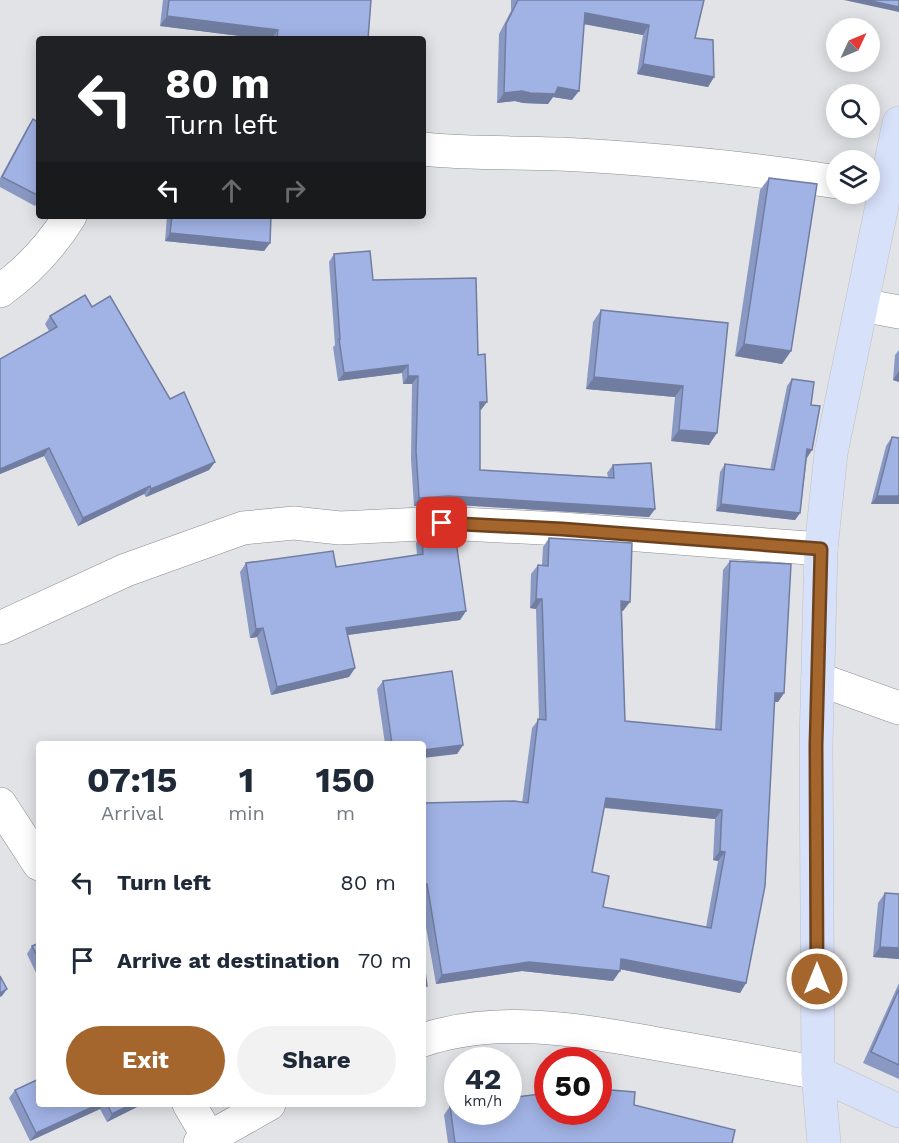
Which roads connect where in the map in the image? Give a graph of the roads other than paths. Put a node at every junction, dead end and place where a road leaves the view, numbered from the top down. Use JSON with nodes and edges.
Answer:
{"nodes":[{"id":1,"x":899,"y":123,"type":"edge"},
{"id":2,"x":426,"y":149,"type":"edge"},
{"id":3,"x":826,"y":180,"type":"edge"},
{"id":4,"x":880,"y":183,"type":"edge"},
{"id":5,"x":876,"y":204,"type":"edge"},
{"id":6,"x":68,"y":219,"type":"edge"},
{"id":7,"x":0,"y":291,"type":"edge"},
{"id":8,"x":862,"y":305,"type":"junction"},
{"id":9,"x":899,"y":312,"type":"edge"},
{"id":10,"x":821,"y":549,"type":"junction"},
{"id":11,"x":0,"y":628,"type":"edge"},
{"id":12,"x":818,"y":679,"type":"junction"},
{"id":13,"x":899,"y":708,"type":"edge"},
{"id":14,"x":0,"y":804,"type":"edge"},
{"id":15,"x":36,"y":859,"type":"edge"},
{"id":16,"x":426,"y":1039,"type":"edge"},
{"id":17,"x":818,"y":1072,"type":"junction"},
{"id":18,"x":190,"y":1107,"type":"edge"},
{"id":19,"x":264,"y":1107,"type":"edge"},
{"id":20,"x":899,"y":1111,"type":"edge"},
{"id":21,"x":204,"y":1141,"type":"edge"},
{"id":22,"x":824,"y":1143,"type":"edge"}],
"edges":[{"from":1,"to":4,"type":"main road"},
{"from":2,"to":3,"type":"street"},
{"from":5,"to":8,"type":"main road"},
{"from":6,"to":7,"type":"street"},
{"from":8,"to":9,"type":"street"},
{"from":8,"to":10,"type":"main road"},
{"from":10,"to":11,"type":"street"},
{"from":10,"to":12,"type":"main road"},
{"from":12,"to":13,"type":"street"},
{"from":12,"to":17,"type":"main road"},
{"from":14,"to":15,"type":"street"},
{"from":16,"to":17,"type":"street"},
{"from":17,"to":20,"type":"main road"},
{"from":17,"to":22,"type":"main road"},
{"from":18,"to":21,"type":"street"},
{"from":19,"to":21,"type":"street"}]}
